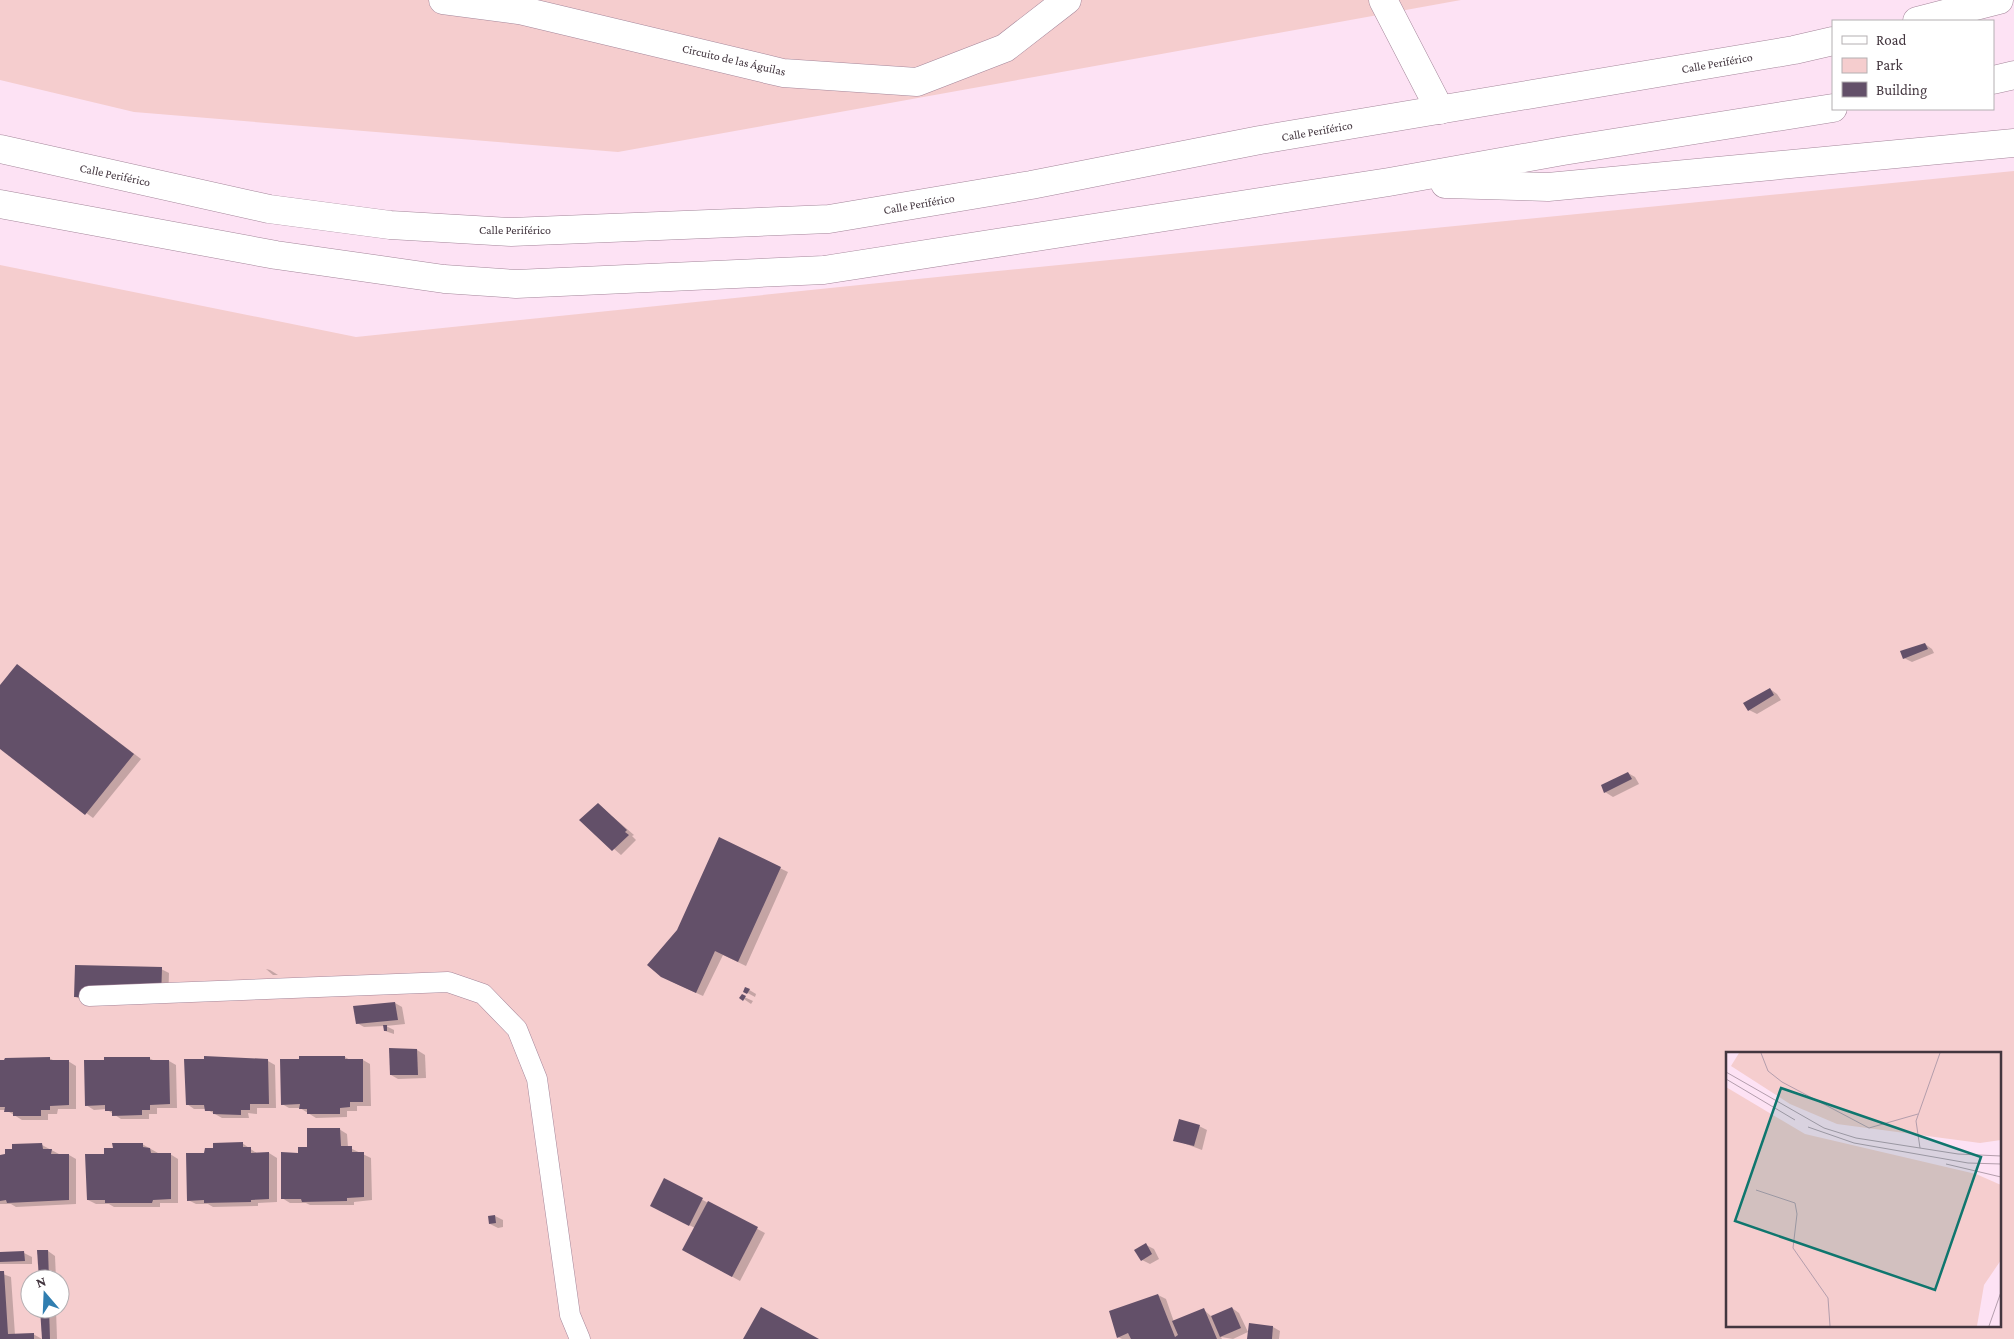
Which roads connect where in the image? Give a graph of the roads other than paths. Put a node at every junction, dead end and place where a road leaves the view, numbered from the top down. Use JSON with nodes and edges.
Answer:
{"nodes":[{"id":1,"x":442,"y":0,"type":"edge"},
{"id":2,"x":1067,"y":0,"type":"edge"},
{"id":3,"x":1383,"y":0,"type":"edge"},
{"id":4,"x":1999,"y":0,"type":"edge"},
{"id":5,"x":1921,"y":20,"type":"edge"},
{"id":6,"x":1832,"y":41,"type":"edge"},
{"id":7,"x":2014,"y":76,"type":"edge"},
{"id":8,"x":1994,"y":80,"type":"edge"},
{"id":9,"x":1832,"y":108,"type":"edge"},
{"id":10,"x":1440,"y":110,"type":"junction"},
{"id":11,"x":2014,"y":143,"type":"edge"},
{"id":12,"x":0,"y":149,"type":"edge"},
{"id":13,"x":1389,"y":182,"type":"junction"},
{"id":14,"x":0,"y":204,"type":"edge"},
{"id":15,"x":89,"y":996,"type":"dead end"},
{"id":16,"x":580,"y":1339,"type":"edge"}],
"edges":[{"from":1,"to":2,"type":"main road","name":"Circuito de las Águilas"},
{"from":3,"to":10,"type":"main road"},
{"from":4,"to":5,"type":"main road"},
{"from":6,"to":10,"type":"main road","name":"Calle Periférico"},
{"from":7,"to":8,"type":"main road"},
{"from":9,"to":13,"type":"main road"},
{"from":10,"to":12,"type":"main road","name":"Calle Periférico"},
{"from":11,"to":13,"type":"main road"},
{"from":13,"to":14,"type":"main road"},
{"from":15,"to":16,"type":"lane"}]}
